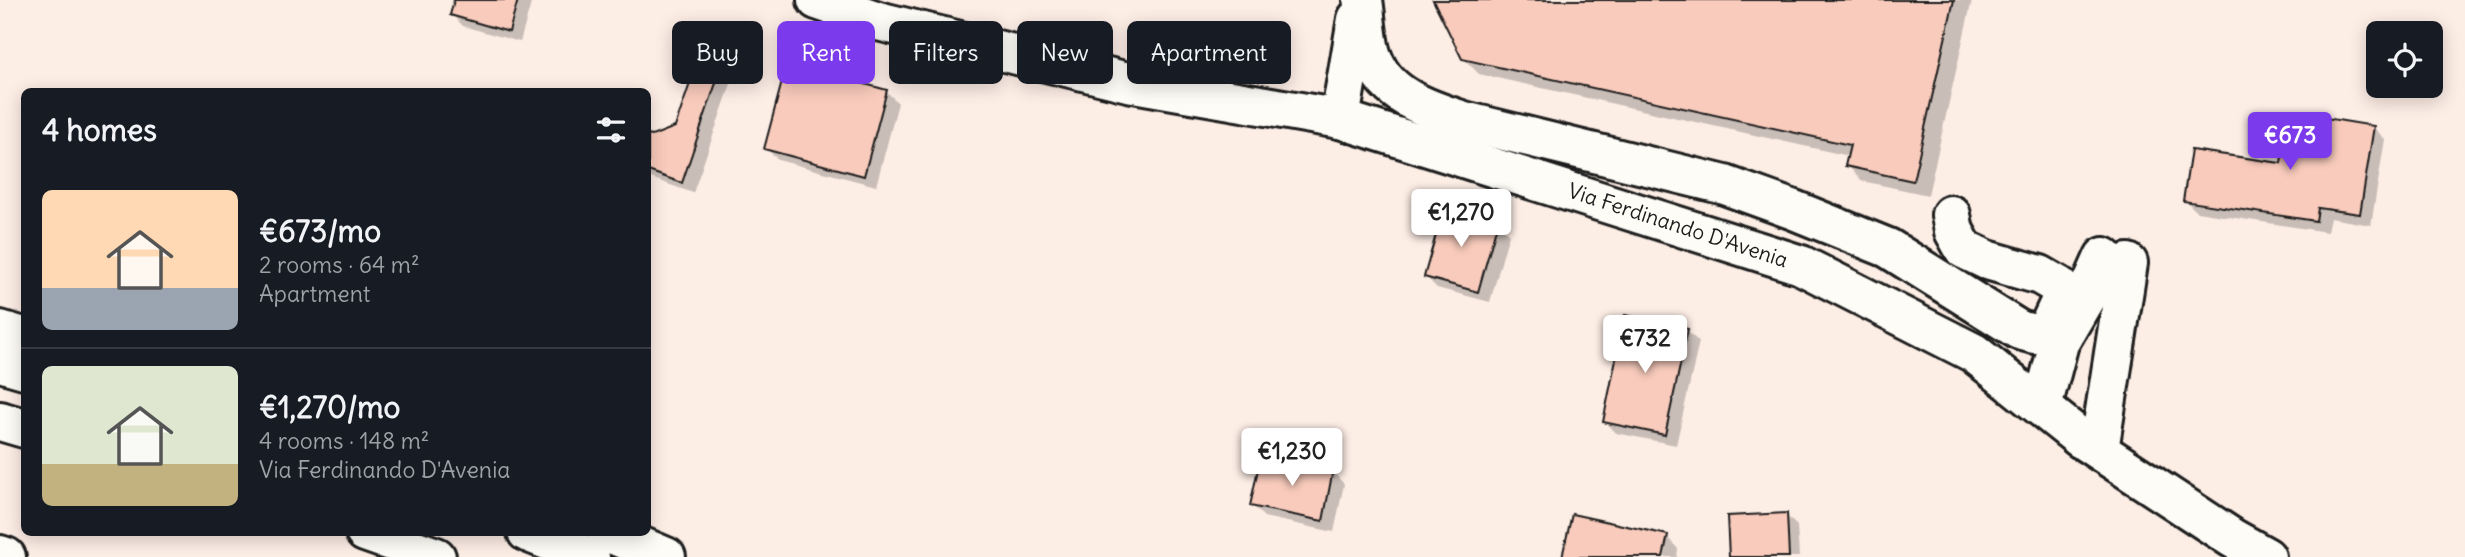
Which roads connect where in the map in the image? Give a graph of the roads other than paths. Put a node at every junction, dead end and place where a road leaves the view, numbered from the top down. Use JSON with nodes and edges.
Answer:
{"nodes":[{"id":1,"x":817,"y":0,"type":"edge"},
{"id":2,"x":1362,"y":0,"type":"edge"},
{"id":3,"x":1340,"y":119,"type":"junction"},
{"id":4,"x":1951,"y":215,"type":"dead end"},
{"id":5,"x":2063,"y":323,"type":"junction"},
{"id":6,"x":0,"y":330,"type":"edge"},
{"id":7,"x":21,"y":336,"type":"edge"},
{"id":8,"x":2116,"y":343,"type":"junction"},
{"id":9,"x":0,"y":362,"type":"edge"},
{"id":10,"x":21,"y":368,"type":"edge"},
{"id":11,"x":2008,"y":380,"type":"junction"},
{"id":12,"x":2050,"y":414,"type":"junction"},
{"id":13,"x":0,"y":421,"type":"edge"},
{"id":14,"x":21,"y":427,"type":"edge"},
{"id":15,"x":2099,"y":450,"type":"junction"},
{"id":16,"x":376,"y":536,"type":"edge"},
{"id":17,"x":537,"y":536,"type":"edge"},
{"id":18,"x":616,"y":536,"type":"edge"},
{"id":19,"x":0,"y":555,"type":"edge"},
{"id":20,"x":6,"y":557,"type":"edge"},
{"id":21,"x":436,"y":557,"type":"edge"},
{"id":22,"x":590,"y":557,"type":"edge"},
{"id":23,"x":666,"y":557,"type":"edge"},
{"id":24,"x":2266,"y":557,"type":"edge"}],
"edges":[{"from":1,"to":3,"type":"main road","name":"Via Ferdinando D'Avenia"},
{"from":2,"to":3,"type":"main road"},
{"from":2,"to":5,"type":"main road"},
{"from":3,"to":11,"type":"main road","name":"Via Ferdinando D'Avenia"},
{"from":4,"to":5,"type":"main road"},
{"from":5,"to":8,"type":"main road"},
{"from":5,"to":11,"type":"main road"},
{"from":5,"to":12,"type":"main road"},
{"from":6,"to":7,"type":"main road"},
{"from":8,"to":12,"type":"main road"},
{"from":8,"to":15,"type":"main road"},
{"from":9,"to":10,"type":"main road"},
{"from":11,"to":12,"type":"main road","name":"Via Ferdinando D'Avenia"},
{"from":12,"to":15,"type":"main road","name":"Via Ferdinando D'Avenia"},
{"from":13,"to":14,"type":"main road"},
{"from":15,"to":24,"type":"main road","name":"Via Ferdinando D'Avenia"},
{"from":16,"to":21,"type":"main road"},
{"from":17,"to":22,"type":"main road"},
{"from":18,"to":23,"type":"main road"},
{"from":19,"to":20,"type":"main road"}]}
